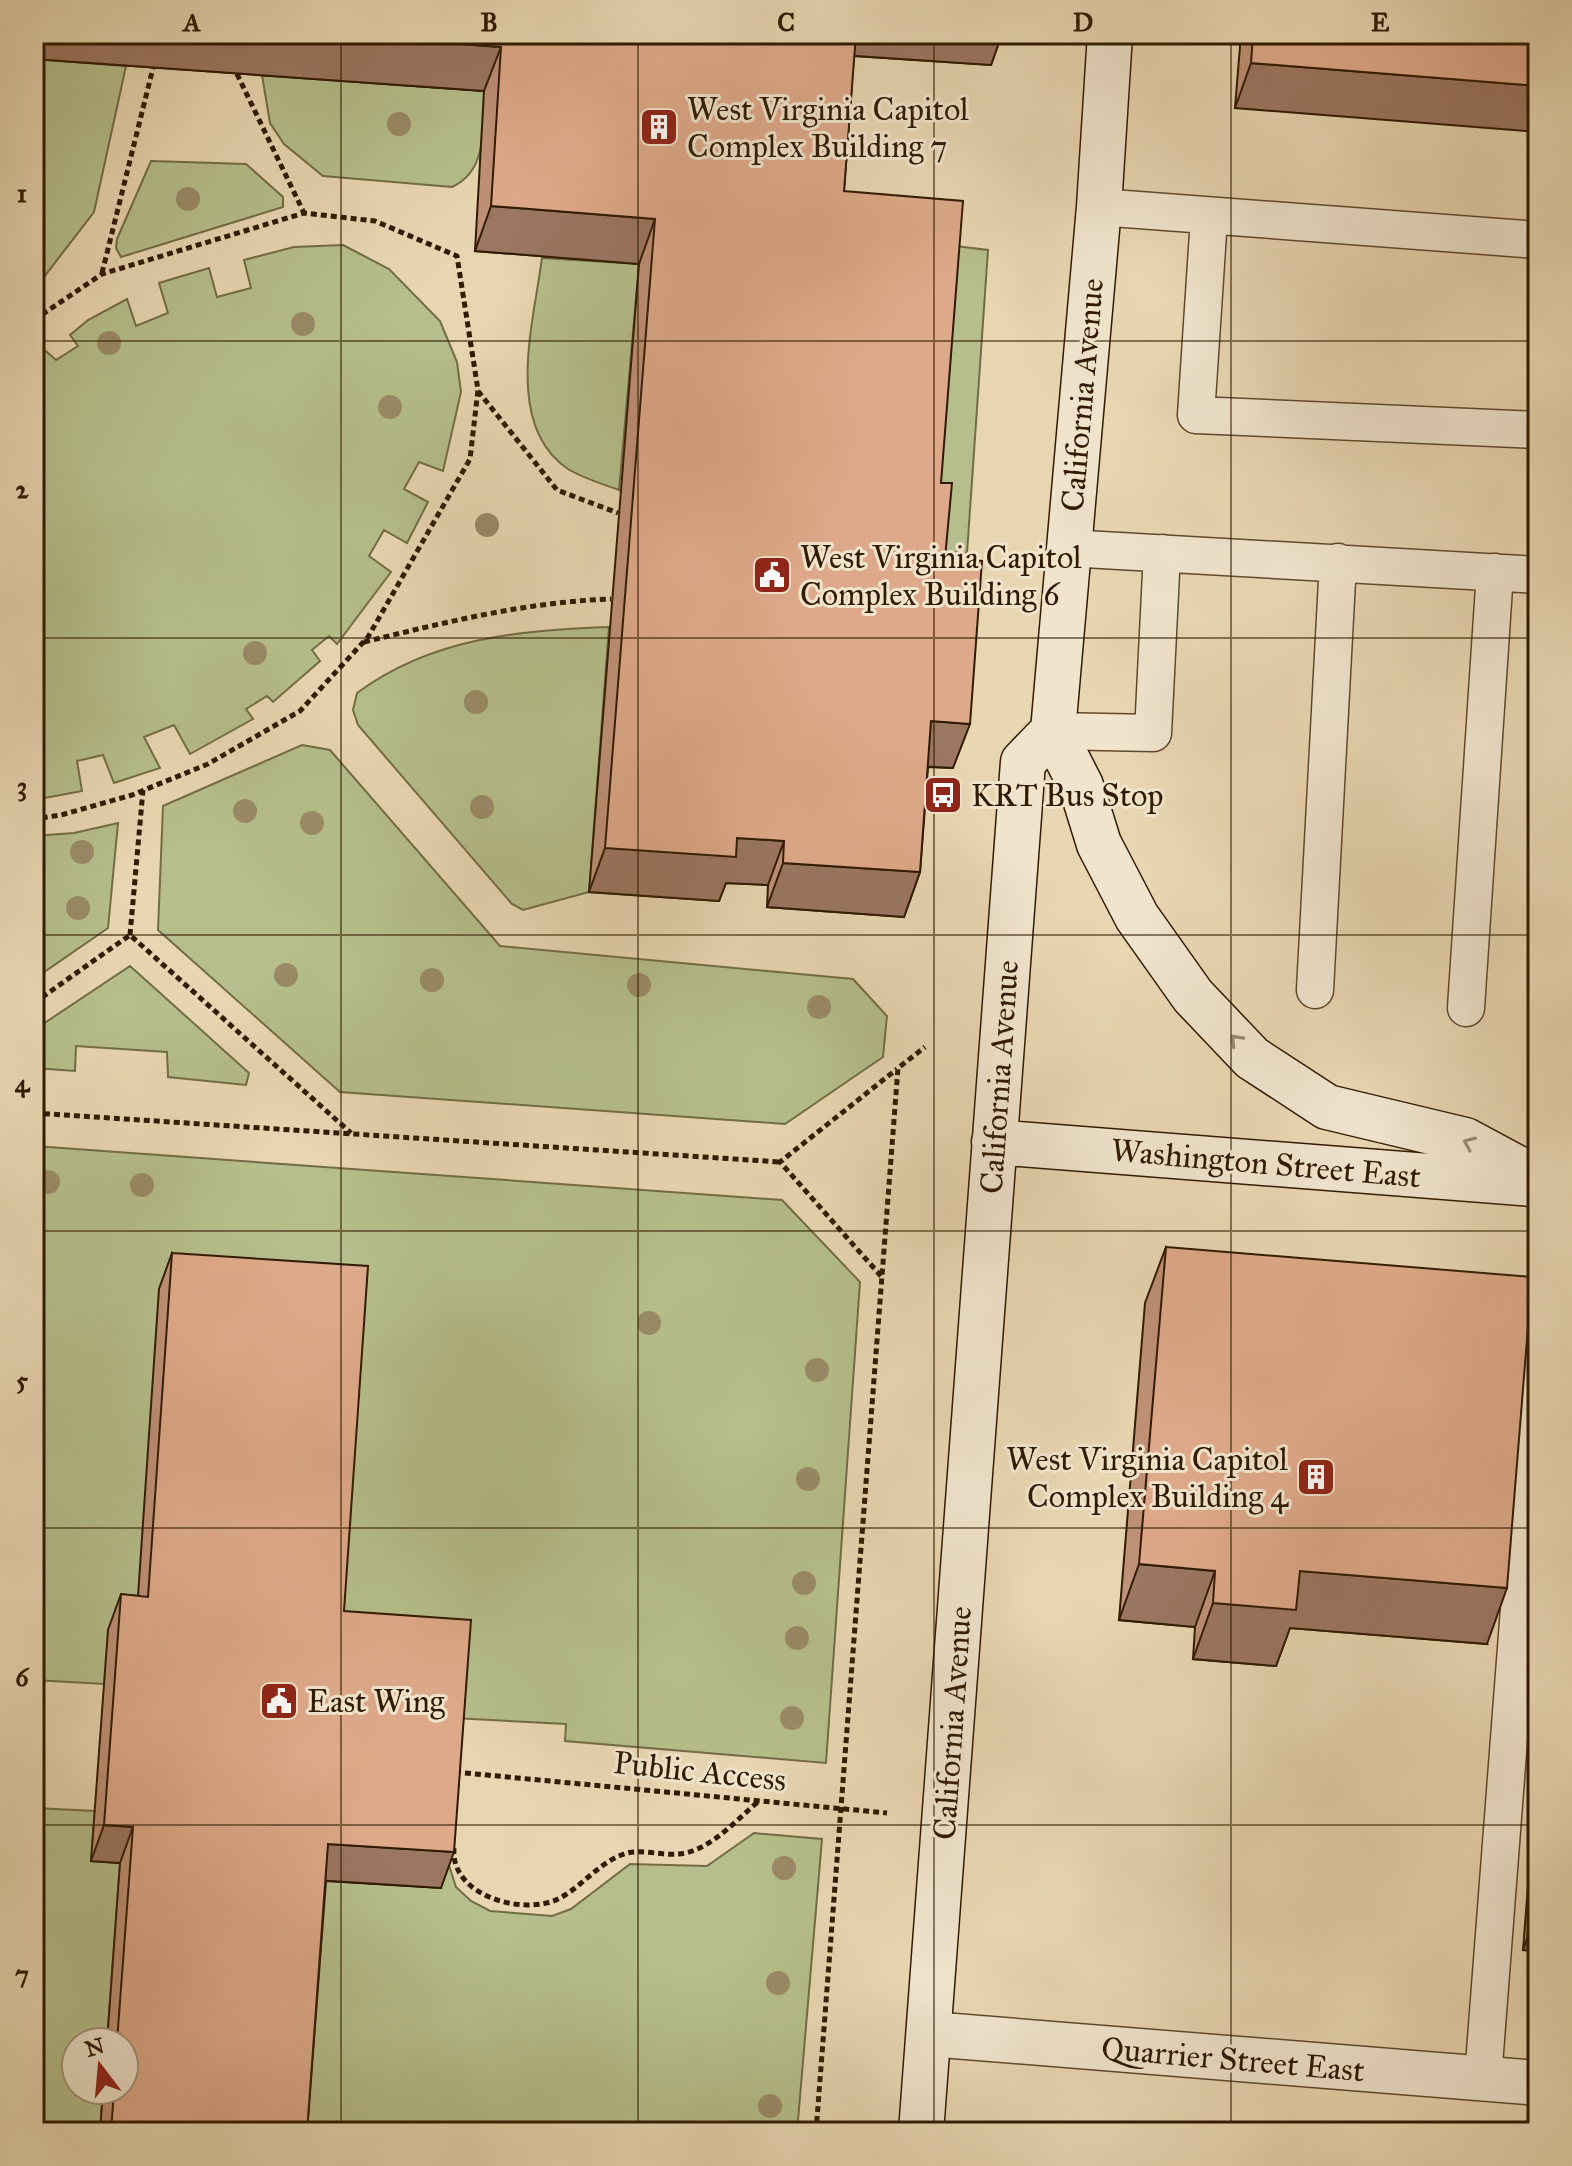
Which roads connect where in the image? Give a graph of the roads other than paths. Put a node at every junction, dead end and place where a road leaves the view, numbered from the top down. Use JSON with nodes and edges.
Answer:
{"nodes":[{"id":1,"x":1110,"y":34,"type":"edge"},
{"id":2,"x":1099,"y":207,"type":"junction"},
{"id":3,"x":1209,"y":218,"type":"junction"},
{"id":4,"x":1538,"y":240,"type":"edge"},
{"id":5,"x":1538,"y":430,"type":"edge"},
{"id":6,"x":1067,"y":548,"type":"junction"},
{"id":7,"x":1162,"y":553,"type":"junction"},
{"id":8,"x":1338,"y":562,"type":"junction"},
{"id":9,"x":1495,"y":572,"type":"junction"},
{"id":10,"x":1538,"y":575,"type":"edge"},
{"id":11,"x":1053,"y":731,"type":"junction"},
{"id":12,"x":1315,"y":990,"type":"dead end"},
{"id":13,"x":1466,"y":1008,"type":"dead end"},
{"id":14,"x":994,"y":1142,"type":"junction"},
{"id":15,"x":1538,"y":1182,"type":"edge"},
{"id":16,"x":1538,"y":1361,"type":"edge"},
{"id":17,"x":929,"y":2034,"type":"junction"},
{"id":18,"x":1483,"y":2078,"type":"junction"},
{"id":19,"x":1538,"y":2083,"type":"edge"},
{"id":20,"x":921,"y":2132,"type":"edge"}],
"edges":[{"from":1,"to":2,"type":"street","name":"California Avenue"},
{"from":2,"to":3,"type":"lane"},
{"from":2,"to":6,"type":"street","name":"California Avenue"},
{"from":3,"to":4,"type":"lane"},
{"from":3,"to":5,"type":"lane"},
{"from":6,"to":7,"type":"lane"},
{"from":6,"to":11,"type":"street","name":"California Avenue"},
{"from":7,"to":8,"type":"lane"},
{"from":7,"to":11,"type":"lane"},
{"from":8,"to":9,"type":"lane"},
{"from":8,"to":12,"type":"lane"},
{"from":9,"to":10,"type":"lane"},
{"from":9,"to":13,"type":"lane"},
{"from":11,"to":14,"type":"street","name":"California Avenue"},
{"from":15,"to":11,"type":"street","one_way":true},
{"from":14,"to":15,"type":"street","name":"Washington Street East"},
{"from":14,"to":17,"type":"street","name":"California Avenue"},
{"from":16,"to":18,"type":"lane"},
{"from":17,"to":18,"type":"street","name":"Quarrier Street East"},
{"from":17,"to":20,"type":"street","name":"California Avenue"},
{"from":18,"to":19,"type":"street","name":"Quarrier Street East"}]}
